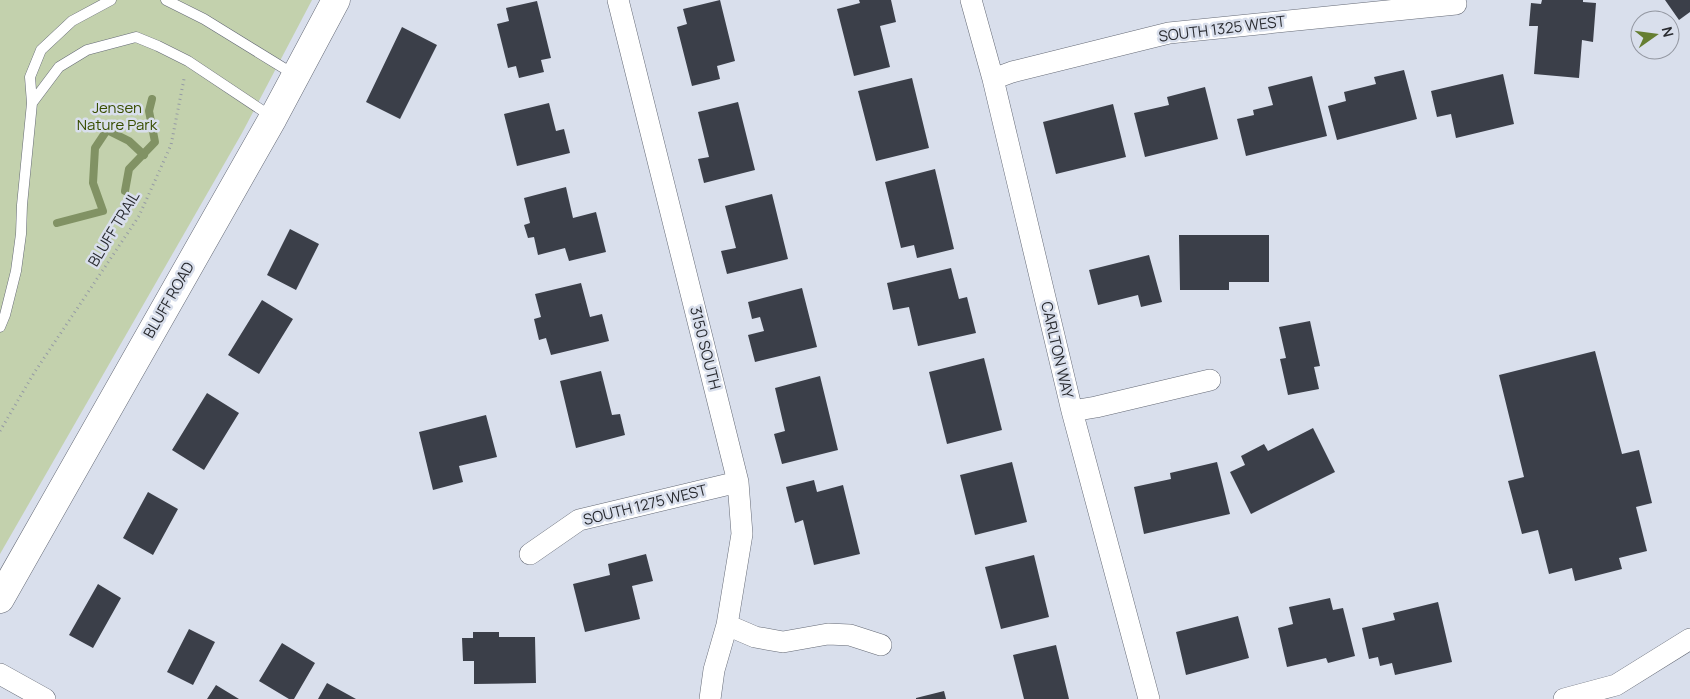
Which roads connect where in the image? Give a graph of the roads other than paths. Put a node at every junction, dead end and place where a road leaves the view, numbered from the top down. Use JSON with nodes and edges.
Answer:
{"nodes":[{"id":1,"x":111,"y":0,"type":"edge"},
{"id":2,"x":166,"y":0,"type":"edge"},
{"id":3,"x":336,"y":0,"type":"edge"},
{"id":4,"x":618,"y":0,"type":"edge"},
{"id":5,"x":971,"y":0,"type":"edge"},
{"id":6,"x":1456,"y":4,"type":"dead end"},
{"id":7,"x":296,"y":75,"type":"junction"},
{"id":8,"x":993,"y":79,"type":"junction"},
{"id":9,"x":32,"y":102,"type":"junction"},
{"id":10,"x":273,"y":118,"type":"junction"},
{"id":11,"x":0,"y":327,"type":"edge"},
{"id":12,"x":1210,"y":380,"type":"dead end"},
{"id":13,"x":1072,"y":411,"type":"junction"},
{"id":14,"x":738,"y":482,"type":"junction"},
{"id":15,"x":530,"y":554,"type":"dead end"},
{"id":16,"x":0,"y":599,"type":"edge"},
{"id":17,"x":727,"y":625,"type":"junction"},
{"id":18,"x":1690,"y":639,"type":"edge"},
{"id":19,"x":881,"y":645,"type":"dead end"},
{"id":20,"x":0,"y":674,"type":"edge"},
{"id":21,"x":45,"y":699,"type":"edge"},
{"id":22,"x":710,"y":699,"type":"edge"},
{"id":23,"x":1149,"y":699,"type":"edge"},
{"id":24,"x":1564,"y":699,"type":"edge"}],
"edges":[{"from":1,"to":9,"type":"lane"},
{"from":2,"to":7,"type":"lane"},
{"from":3,"to":7,"type":"main road","name":"BLUFF ROAD"},
{"from":4,"to":14,"type":"street","name":"3150 SOUTH"},
{"from":5,"to":8,"type":"street","name":"CARLTON WAY"},
{"from":6,"to":8,"type":"street","name":"SOUTH 1325 WEST"},
{"from":7,"to":10,"type":"main road","name":"BLUFF ROAD"},
{"from":8,"to":13,"type":"street","name":"CARLTON WAY"},
{"from":9,"to":10,"type":"lane"},
{"from":9,"to":11,"type":"lane"},
{"from":10,"to":16,"type":"main road","name":"BLUFF ROAD"},
{"from":12,"to":13,"type":"street"},
{"from":13,"to":23,"type":"street","name":"CARLTON WAY"},
{"from":14,"to":15,"type":"street","name":"SOUTH 1275 WEST"},
{"from":14,"to":17,"type":"street","name":"3150 SOUTH"},
{"from":17,"to":19,"type":"street"},
{"from":17,"to":22,"type":"street","name":"3150 SOUTH"},
{"from":18,"to":24,"type":"street"},
{"from":20,"to":21,"type":"street"}]}
